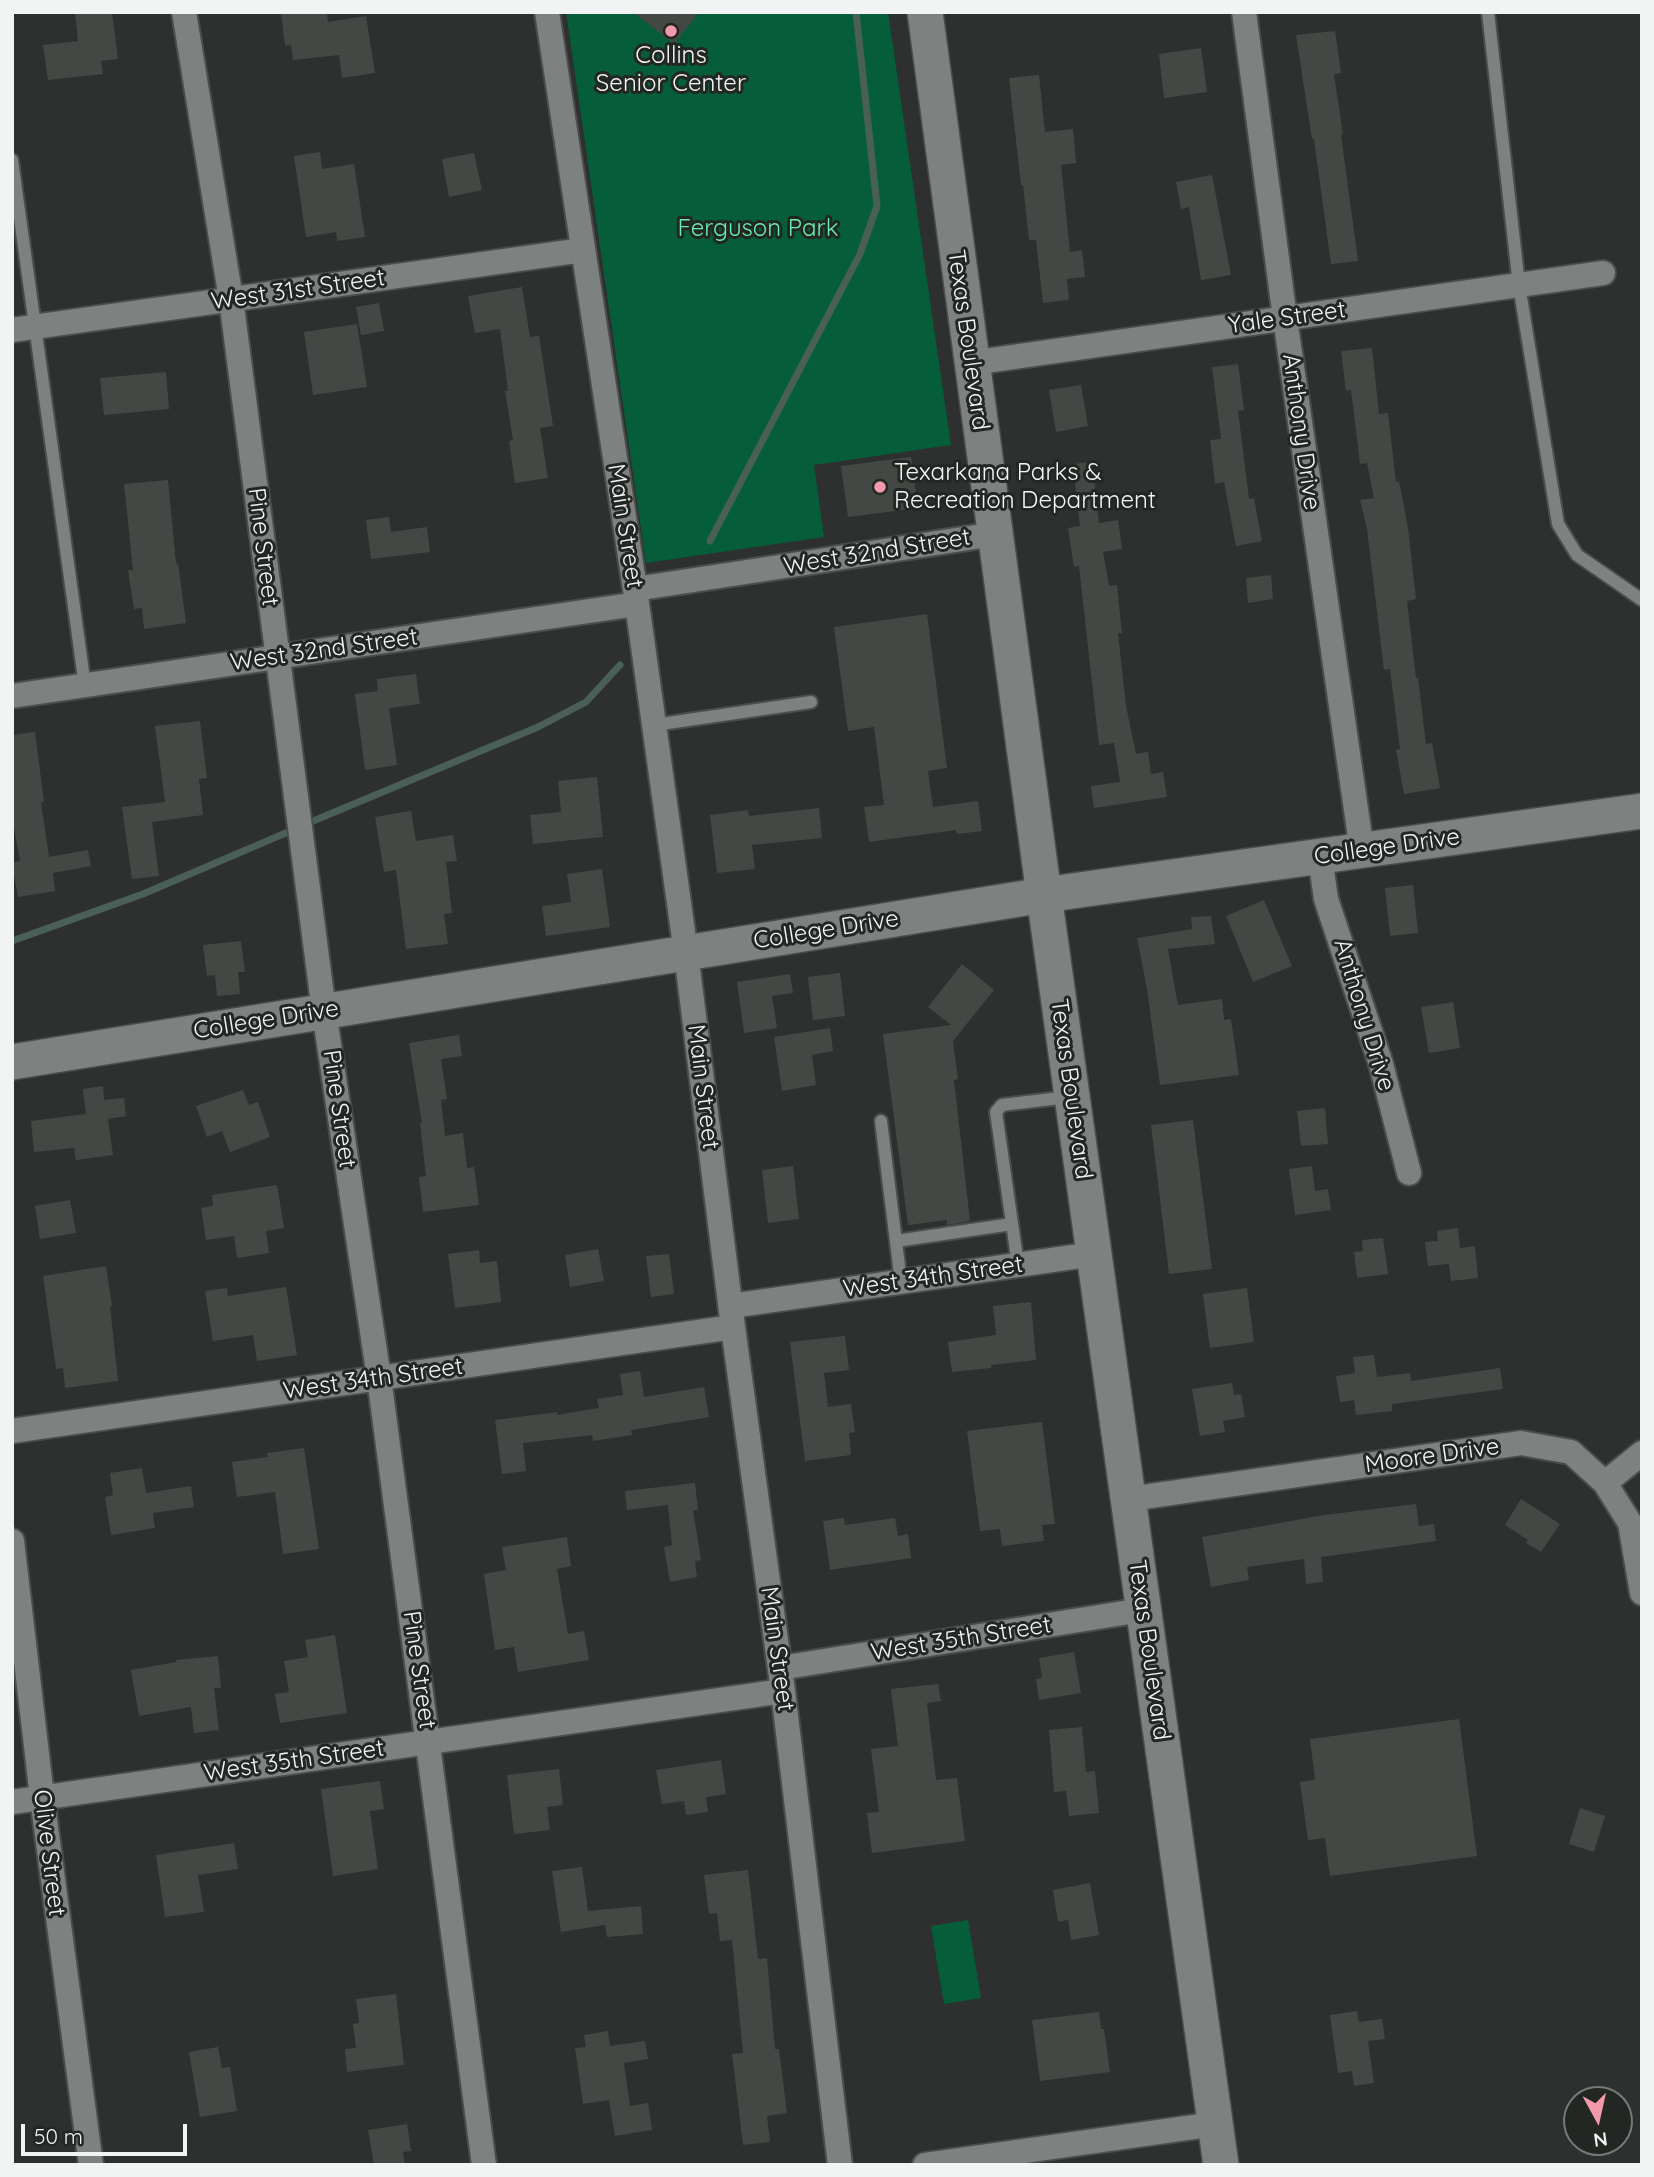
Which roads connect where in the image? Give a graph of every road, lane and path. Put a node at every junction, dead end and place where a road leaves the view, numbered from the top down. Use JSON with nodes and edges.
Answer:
{"nodes":[{"id":1,"x":184,"y":12,"type":"edge"},
{"id":2,"x":547,"y":12,"type":"edge"},
{"id":3,"x":925,"y":12,"type":"edge"},
{"id":4,"x":1244,"y":12,"type":"edge"},
{"id":5,"x":1488,"y":12,"type":"edge"},
{"id":6,"x":12,"y":160,"type":"edge"},
{"id":7,"x":583,"y":250,"type":"junction"},
{"id":8,"x":1603,"y":273,"type":"dead end"},
{"id":9,"x":1519,"y":285,"type":"junction"},
{"id":10,"x":231,"y":299,"type":"junction"},
{"id":11,"x":1285,"y":318,"type":"junction"},
{"id":12,"x":24,"y":329,"type":"edge"},
{"id":13,"x":971,"y":363,"type":"junction"},
{"id":14,"x":995,"y":534,"type":"junction"},
{"id":15,"x":1642,"y":584,"type":"edge"},
{"id":16,"x":636,"y":596,"type":"junction"},
{"id":17,"x":1637,"y":597,"type":"edge"},
{"id":18,"x":277,"y":657,"type":"junction"},
{"id":19,"x":85,"y":685,"type":"junction"},
{"id":20,"x":12,"y":696,"type":"edge"},
{"id":21,"x":811,"y":702,"type":"dead end"},
{"id":22,"x":654,"y":725,"type":"junction"},
{"id":23,"x":1642,"y":811,"type":"edge"},
{"id":24,"x":1362,"y":851,"type":"junction"},
{"id":25,"x":1320,"y":856,"type":"junction"},
{"id":26,"x":1044,"y":895,"type":"junction"},
{"id":27,"x":686,"y":953,"type":"junction"},
{"id":28,"x":324,"y":1011,"type":"junction"},
{"id":29,"x":12,"y":1062,"type":"edge"},
{"id":30,"x":1072,"y":1097,"type":"junction"},
{"id":31,"x":881,"y":1121,"type":"dead end"},
{"id":32,"x":1409,"y":1173,"type":"dead end"},
{"id":33,"x":1012,"y":1224,"type":"junction"},
{"id":34,"x":896,"y":1241,"type":"junction"},
{"id":35,"x":1094,"y":1254,"type":"junction"},
{"id":36,"x":1018,"y":1265,"type":"junction"},
{"id":37,"x":901,"y":1282,"type":"junction"},
{"id":38,"x":732,"y":1317,"type":"junction"},
{"id":39,"x":379,"y":1378,"type":"junction"},
{"id":40,"x":12,"y":1430,"type":"edge"},
{"id":41,"x":1642,"y":1453,"type":"edge"},
{"id":42,"x":1605,"y":1483,"type":"junction"},
{"id":43,"x":1129,"y":1499,"type":"junction"},
{"id":44,"x":12,"y":1541,"type":"edge"},
{"id":45,"x":1642,"y":1593,"type":"edge"},
{"id":46,"x":1142,"y":1610,"type":"junction"},
{"id":47,"x":781,"y":1679,"type":"junction"},
{"id":48,"x":428,"y":1742,"type":"junction"},
{"id":49,"x":42,"y":1797,"type":"junction"},
{"id":50,"x":12,"y":1801,"type":"edge"},
{"id":51,"x":1215,"y":2124,"type":"junction"},
{"id":52,"x":91,"y":2165,"type":"edge"},
{"id":53,"x":484,"y":2165,"type":"edge"},
{"id":54,"x":840,"y":2165,"type":"edge"},
{"id":55,"x":925,"y":2165,"type":"edge"},
{"id":56,"x":1221,"y":2165,"type":"edge"}],
"edges":[{"from":1,"to":10,"type":"street","name":"Pine Street"},
{"from":2,"to":7,"type":"street","name":"Main Street"},
{"from":3,"to":13,"type":"main road","name":"Texas Boulevard"},
{"from":4,"to":11,"type":"street","name":"Anthony Drive"},
{"from":5,"to":9,"type":"lane"},
{"from":6,"to":12,"type":"lane"},
{"from":7,"to":10,"type":"street","name":"West 31st Street"},
{"from":7,"to":16,"type":"street","name":"Main Street"},
{"from":8,"to":9,"type":"street","name":"Yale Street"},
{"from":9,"to":11,"type":"street","name":"Yale Street"},
{"from":9,"to":17,"type":"lane"},
{"from":10,"to":12,"type":"street","name":"West 31st Street"},
{"from":10,"to":18,"type":"street","name":"Pine Street"},
{"from":11,"to":13,"type":"street","name":"Yale Street"},
{"from":11,"to":24,"type":"street","name":"Anthony Drive"},
{"from":12,"to":19,"type":"lane"},
{"from":13,"to":14,"type":"main road","name":"Texas Boulevard"},
{"from":14,"to":16,"type":"street","name":"West 32nd Street"},
{"from":14,"to":26,"type":"main road","name":"Texas Boulevard"},
{"from":15,"to":17,"type":"lane"},
{"from":16,"to":18,"type":"street","name":"West 32nd Street"},
{"from":16,"to":22,"type":"street","name":"Main Street"},
{"from":18,"to":19,"type":"street","name":"West 32nd Street"},
{"from":18,"to":28,"type":"street","name":"Pine Street"},
{"from":19,"to":20,"type":"street","name":"West 32nd Street"},
{"from":21,"to":22,"type":"lane"},
{"from":22,"to":27,"type":"street","name":"Main Street"},
{"from":23,"to":24,"type":"main road","name":"College Drive"},
{"from":24,"to":25,"type":"main road","name":"College Drive"},
{"from":25,"to":26,"type":"main road","name":"College Drive"},
{"from":25,"to":32,"type":"street","name":"Anthony Drive"},
{"from":26,"to":27,"type":"main road","name":"College Drive"},
{"from":26,"to":30,"type":"main road","name":"Texas Boulevard"},
{"from":27,"to":28,"type":"main road","name":"College Drive"},
{"from":27,"to":38,"type":"street","name":"Main Street"},
{"from":28,"to":29,"type":"main road","name":"College Drive"},
{"from":28,"to":39,"type":"street","name":"Pine Street"},
{"from":30,"to":33,"type":"lane"},
{"from":30,"to":35,"type":"main road","name":"Texas Boulevard"},
{"from":31,"to":34,"type":"lane"},
{"from":33,"to":34,"type":"lane"},
{"from":33,"to":36,"type":"lane"},
{"from":34,"to":37,"type":"lane"},
{"from":35,"to":36,"type":"street","name":"West 34th Street"},
{"from":35,"to":43,"type":"main road","name":"Texas Boulevard"},
{"from":36,"to":37,"type":"street","name":"West 34th Street"},
{"from":37,"to":38,"type":"street","name":"West 34th Street"},
{"from":38,"to":39,"type":"street","name":"West 34th Street"},
{"from":38,"to":47,"type":"street","name":"Main Street"},
{"from":39,"to":40,"type":"street","name":"West 34th Street"},
{"from":39,"to":48,"type":"street","name":"Pine Street"},
{"from":41,"to":42,"type":"street"},
{"from":42,"to":43,"type":"street","name":"Moore Drive"},
{"from":42,"to":45,"type":"street","name":"Moore Drive"},
{"from":43,"to":46,"type":"main road","name":"Texas Boulevard"},
{"from":44,"to":49,"type":"street","name":"Olive Street"},
{"from":46,"to":47,"type":"street","name":"West 35th Street"},
{"from":46,"to":51,"type":"main road","name":"Texas Boulevard"},
{"from":47,"to":48,"type":"street","name":"West 35th Street"},
{"from":47,"to":54,"type":"street","name":"Main Street"},
{"from":48,"to":49,"type":"street","name":"West 35th Street"},
{"from":48,"to":53,"type":"street","name":"Pine Street"},
{"from":49,"to":50,"type":"street","name":"West 35th Street"},
{"from":49,"to":52,"type":"street","name":"Olive Street"},
{"from":51,"to":55,"type":"street"},
{"from":51,"to":56,"type":"main road","name":"Texas Boulevard"}]}
